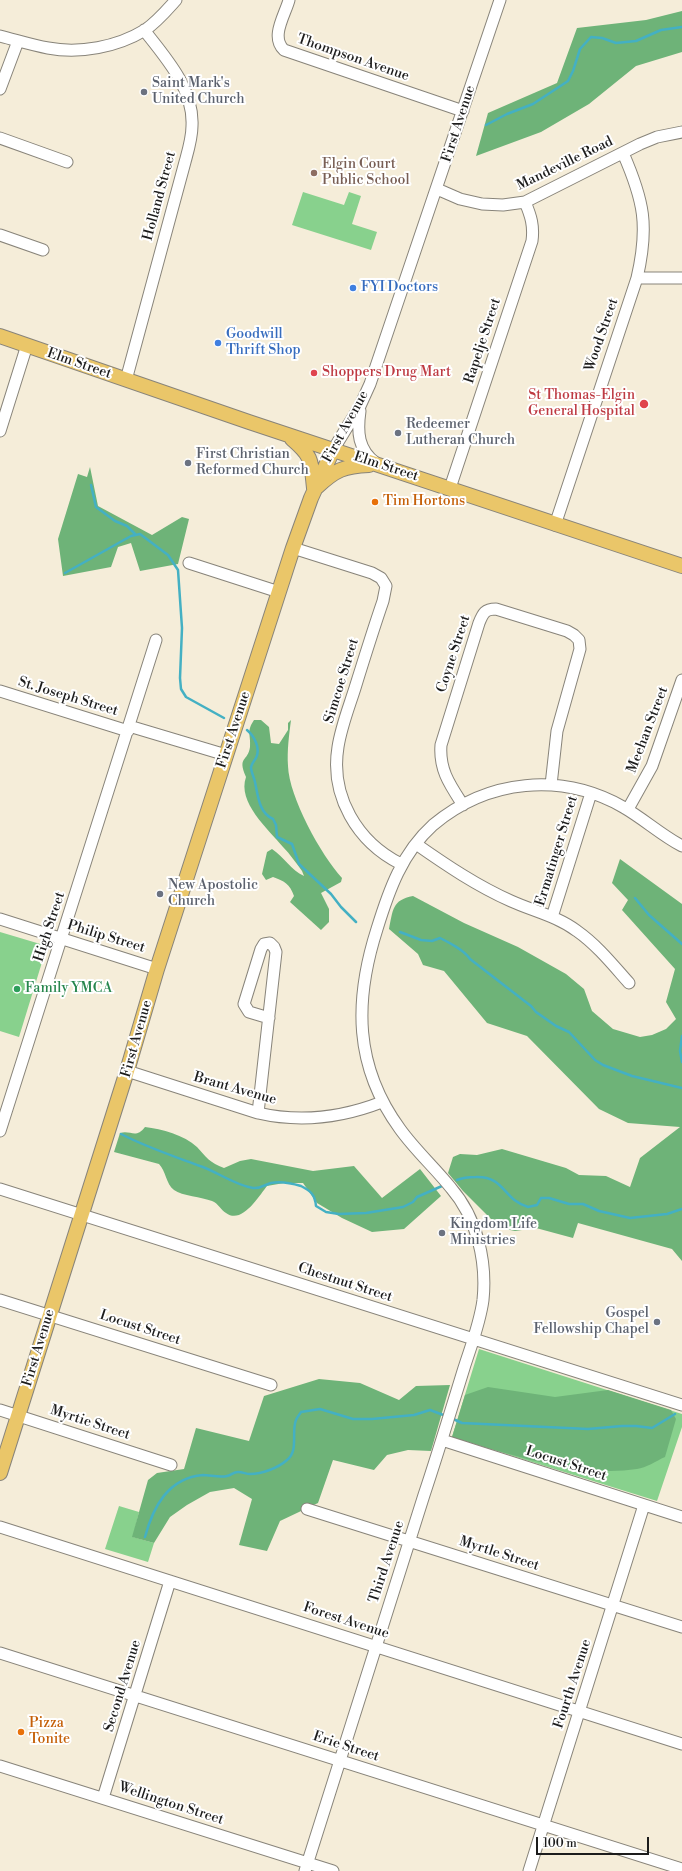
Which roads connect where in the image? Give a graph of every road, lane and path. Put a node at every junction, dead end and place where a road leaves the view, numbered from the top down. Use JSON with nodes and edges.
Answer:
{"nodes":[{"id":1,"x":176,"y":0,"type":"edge"},
{"id":2,"x":289,"y":0,"type":"edge"},
{"id":3,"x":500,"y":0,"type":"edge"},
{"id":4,"x":144,"y":30,"type":"junction"},
{"id":5,"x":0,"y":36,"type":"edge"},
{"id":6,"x":18,"y":41,"type":"junction"},
{"id":7,"x":0,"y":89,"type":"edge"},
{"id":8,"x":463,"y":111,"type":"junction"},
{"id":9,"x":682,"y":132,"type":"edge"},
{"id":10,"x":0,"y":138,"type":"edge"},
{"id":11,"x":623,"y":153,"type":"junction"},
{"id":12,"x":68,"y":162,"type":"dead end"},
{"id":13,"x":437,"y":189,"type":"junction"},
{"id":14,"x":525,"y":202,"type":"junction"},
{"id":15,"x":0,"y":235,"type":"edge"},
{"id":16,"x":43,"y":250,"type":"dead end"},
{"id":17,"x":637,"y":278,"type":"junction"},
{"id":18,"x":682,"y":278,"type":"edge"},
{"id":19,"x":0,"y":336,"type":"edge"},
{"id":20,"x":27,"y":346,"type":"junction"},
{"id":21,"x":126,"y":380,"type":"junction"},
{"id":22,"x":360,"y":406,"type":"junction"},
{"id":23,"x":0,"y":431,"type":"edge"},
{"id":24,"x":287,"y":434,"type":"junction"},
{"id":25,"x":332,"y":450,"type":"junction"},
{"id":26,"x":379,"y":465,"type":"junction"},
{"id":27,"x":450,"y":488,"type":"junction"},
{"id":28,"x":314,"y":490,"type":"junction"},
{"id":29,"x":555,"y":525,"type":"junction"},
{"id":30,"x":293,"y":548,"type":"junction"},
{"id":31,"x":189,"y":563,"type":"dead end"},
{"id":32,"x":682,"y":566,"type":"edge"},
{"id":33,"x":279,"y":592,"type":"junction"},
{"id":34,"x":156,"y":640,"type":"dead end"},
{"id":35,"x":682,"y":680,"type":"edge"},
{"id":36,"x":0,"y":691,"type":"edge"},
{"id":37,"x":128,"y":728,"type":"junction"},
{"id":38,"x":226,"y":755,"type":"junction"},
{"id":39,"x":551,"y":785,"type":"junction"},
{"id":40,"x":591,"y":793,"type":"junction"},
{"id":41,"x":463,"y":805,"type":"junction"},
{"id":42,"x":628,"y":809,"type":"junction"},
{"id":43,"x":416,"y":844,"type":"junction"},
{"id":44,"x":682,"y":846,"type":"edge"},
{"id":45,"x":401,"y":864,"type":"junction"},
{"id":46,"x":552,"y":917,"type":"junction"},
{"id":47,"x":0,"y":919,"type":"edge"},
{"id":48,"x":62,"y":939,"type":"junction"},
{"id":49,"x":157,"y":969,"type":"junction"},
{"id":50,"x":629,"y":983,"type":"dead end"},
{"id":51,"x":269,"y":1018,"type":"junction"},
{"id":52,"x":127,"y":1072,"type":"junction"},
{"id":53,"x":382,"y":1102,"type":"junction"},
{"id":54,"x":258,"y":1113,"type":"junction"},
{"id":55,"x":0,"y":1131,"type":"edge"},
{"id":56,"x":0,"y":1189,"type":"edge"},
{"id":57,"x":82,"y":1216,"type":"junction"},
{"id":58,"x":0,"y":1300,"type":"edge"},
{"id":59,"x":49,"y":1315,"type":"junction"},
{"id":60,"x":473,"y":1339,"type":"junction"},
{"id":61,"x":271,"y":1386,"type":"dead end"},
{"id":62,"x":682,"y":1405,"type":"edge"},
{"id":63,"x":0,"y":1410,"type":"edge"},
{"id":64,"x":18,"y":1416,"type":"junction"},
{"id":65,"x":442,"y":1440,"type":"junction"},
{"id":66,"x":171,"y":1465,"type":"dead end"},
{"id":67,"x":0,"y":1473,"type":"edge"},
{"id":68,"x":644,"y":1505,"type":"junction"},
{"id":69,"x":307,"y":1509,"type":"dead end"},
{"id":70,"x":682,"y":1517,"type":"edge"},
{"id":71,"x":0,"y":1527,"type":"edge"},
{"id":72,"x":409,"y":1541,"type":"junction"},
{"id":73,"x":170,"y":1581,"type":"junction"},
{"id":74,"x":614,"y":1606,"type":"junction"},
{"id":75,"x":682,"y":1627,"type":"edge"},
{"id":76,"x":376,"y":1646,"type":"junction"},
{"id":77,"x":0,"y":1653,"type":"edge"},
{"id":78,"x":136,"y":1696,"type":"junction"},
{"id":79,"x":580,"y":1711,"type":"junction"},
{"id":80,"x":682,"y":1744,"type":"edge"},
{"id":81,"x":340,"y":1761,"type":"junction"},
{"id":82,"x":0,"y":1766,"type":"edge"},
{"id":83,"x":104,"y":1798,"type":"junction"},
{"id":84,"x":544,"y":1825,"type":"junction"},
{"id":85,"x":306,"y":1867,"type":"edge"},
{"id":86,"x":682,"y":1869,"type":"edge"},
{"id":87,"x":333,"y":1871,"type":"edge"},
{"id":88,"x":529,"y":1871,"type":"edge"}],
"edges":[{"from":1,"to":4,"type":"street"},
{"from":2,"to":8,"type":"street","name":"Thompson Avenue"},
{"from":3,"to":8,"type":"street","name":"First Avenue"},
{"from":4,"to":6,"type":"street"},
{"from":4,"to":21,"type":"street","name":"Holland Street"},
{"from":5,"to":6,"type":"street"},
{"from":6,"to":7,"type":"street"},
{"from":8,"to":13,"type":"street","name":"First Avenue"},
{"from":9,"to":11,"type":"street","name":"Mandeville Road"},
{"from":10,"to":12,"type":"street"},
{"from":11,"to":14,"type":"street","name":"Mandeville Road"},
{"from":11,"to":17,"type":"street","name":"Wood Street"},
{"from":13,"to":14,"type":"street","name":"Mandeville Road"},
{"from":13,"to":22,"type":"street","name":"First Avenue"},
{"from":14,"to":27,"type":"street","name":"Rapelje Street"},
{"from":15,"to":16,"type":"street"},
{"from":17,"to":18,"type":"street"},
{"from":17,"to":29,"type":"street","name":"Wood Street"},
{"from":19,"to":20,"type":"main road","name":"Elm Street"},
{"from":20,"to":21,"type":"main road","name":"Elm Street"},
{"from":20,"to":23,"type":"street"},
{"from":21,"to":24,"type":"main road","name":"Elm Street"},
{"from":22,"to":25,"type":"street","name":"First Avenue"},
{"from":22,"to":26,"type":"street"},
{"from":24,"to":25,"type":"main road","name":"Elm Street"},
{"from":24,"to":28,"type":"main road"},
{"from":25,"to":26,"type":"main road","name":"Elm Street"},
{"from":25,"to":28,"type":"main road","name":"First Avenue"},
{"from":26,"to":27,"type":"main road","name":"Elm Street"},
{"from":26,"to":28,"type":"main road"},
{"from":27,"to":29,"type":"main road","name":"Elm Street"},
{"from":28,"to":30,"type":"main road","name":"First Avenue"},
{"from":29,"to":32,"type":"main road","name":"Elm Street"},
{"from":30,"to":33,"type":"main road","name":"First Avenue"},
{"from":30,"to":45,"type":"street","name":"Simcoe Street"},
{"from":31,"to":33,"type":"street"},
{"from":33,"to":38,"type":"main road","name":"First Avenue"},
{"from":34,"to":37,"type":"street","name":"High Street"},
{"from":35,"to":42,"type":"street","name":"Meehan Street"},
{"from":36,"to":37,"type":"street","name":"St. Joseph Street"},
{"from":37,"to":38,"type":"street","name":"St. Joseph Street"},
{"from":37,"to":48,"type":"street","name":"High Street"},
{"from":38,"to":49,"type":"main road","name":"First Avenue"},
{"from":39,"to":40,"type":"street","name":"Third Avenue"},
{"from":39,"to":41,"type":"street","name":"Third Avenue"},
{"from":39,"to":41,"type":"street","name":"Coyne Street"},
{"from":40,"to":42,"type":"street","name":"Third Avenue"},
{"from":40,"to":46,"type":"street","name":"Ermatinger Street"},
{"from":41,"to":43,"type":"street","name":"Third Avenue"},
{"from":42,"to":44,"type":"street","name":"Third Avenue"},
{"from":43,"to":45,"type":"street","name":"Third Avenue"},
{"from":43,"to":46,"type":"street"},
{"from":45,"to":53,"type":"street","name":"Third Avenue"},
{"from":46,"to":50,"type":"street"},
{"from":47,"to":48,"type":"street","name":"Philip Street"},
{"from":48,"to":49,"type":"street","name":"Philip Street"},
{"from":48,"to":55,"type":"street","name":"High Street"},
{"from":49,"to":52,"type":"main road","name":"First Avenue"},
{"from":51,"to":51,"type":"street"},
{"from":51,"to":54,"type":"street"},
{"from":52,"to":54,"type":"street","name":"Brant Avenue"},
{"from":52,"to":57,"type":"main road","name":"First Avenue"},
{"from":53,"to":54,"type":"street","name":"Brant Avenue"},
{"from":53,"to":60,"type":"street","name":"Third Avenue"},
{"from":56,"to":57,"type":"street","name":"Chestnut Street"},
{"from":57,"to":59,"type":"main road","name":"First Avenue"},
{"from":57,"to":60,"type":"street","name":"Chestnut Street"},
{"from":58,"to":59,"type":"street","name":"Locust Street"},
{"from":59,"to":61,"type":"street","name":"Locust Street"},
{"from":59,"to":64,"type":"main road","name":"First Avenue"},
{"from":60,"to":62,"type":"street","name":"Chestnut Street"},
{"from":60,"to":65,"type":"street","name":"Third Avenue"},
{"from":63,"to":64,"type":"street","name":"Myrtie Street"},
{"from":64,"to":66,"type":"street","name":"Myrtie Street"},
{"from":64,"to":67,"type":"main road","name":"First Avenue"},
{"from":65,"to":68,"type":"street","name":"Locust Street"},
{"from":65,"to":72,"type":"street","name":"Third Avenue"},
{"from":68,"to":70,"type":"street","name":"Locust Street"},
{"from":68,"to":74,"type":"street","name":"Fourth Avenue"},
{"from":69,"to":72,"type":"street","name":"Myrtle Street"},
{"from":71,"to":73,"type":"street","name":"Forest Avenue"},
{"from":72,"to":74,"type":"street","name":"Myrtle Street"},
{"from":72,"to":76,"type":"street","name":"Third Avenue"},
{"from":73,"to":76,"type":"street","name":"Forest Avenue"},
{"from":73,"to":78,"type":"street","name":"Second Avenue"},
{"from":74,"to":75,"type":"street","name":"Myrtle Street"},
{"from":74,"to":79,"type":"street","name":"Fourth Avenue"},
{"from":76,"to":79,"type":"street","name":"Forest Avenue"},
{"from":76,"to":81,"type":"street","name":"Third Avenue"},
{"from":77,"to":78,"type":"street","name":"Erie Street"},
{"from":78,"to":81,"type":"street","name":"Erie Street"},
{"from":78,"to":83,"type":"street","name":"Second Avenue"},
{"from":79,"to":80,"type":"street","name":"Forest Avenue"},
{"from":79,"to":84,"type":"street","name":"Fourth Avenue"},
{"from":81,"to":84,"type":"street","name":"Erie Street"},
{"from":81,"to":85,"type":"street","name":"Third Avenue"},
{"from":82,"to":83,"type":"street","name":"Wellington Street"},
{"from":83,"to":85,"type":"street","name":"Wellington Street"},
{"from":84,"to":86,"type":"street","name":"Erie Street"},
{"from":84,"to":88,"type":"street","name":"Fourth Avenue"},
{"from":85,"to":87,"type":"street","name":"Wellington Street"}]}
